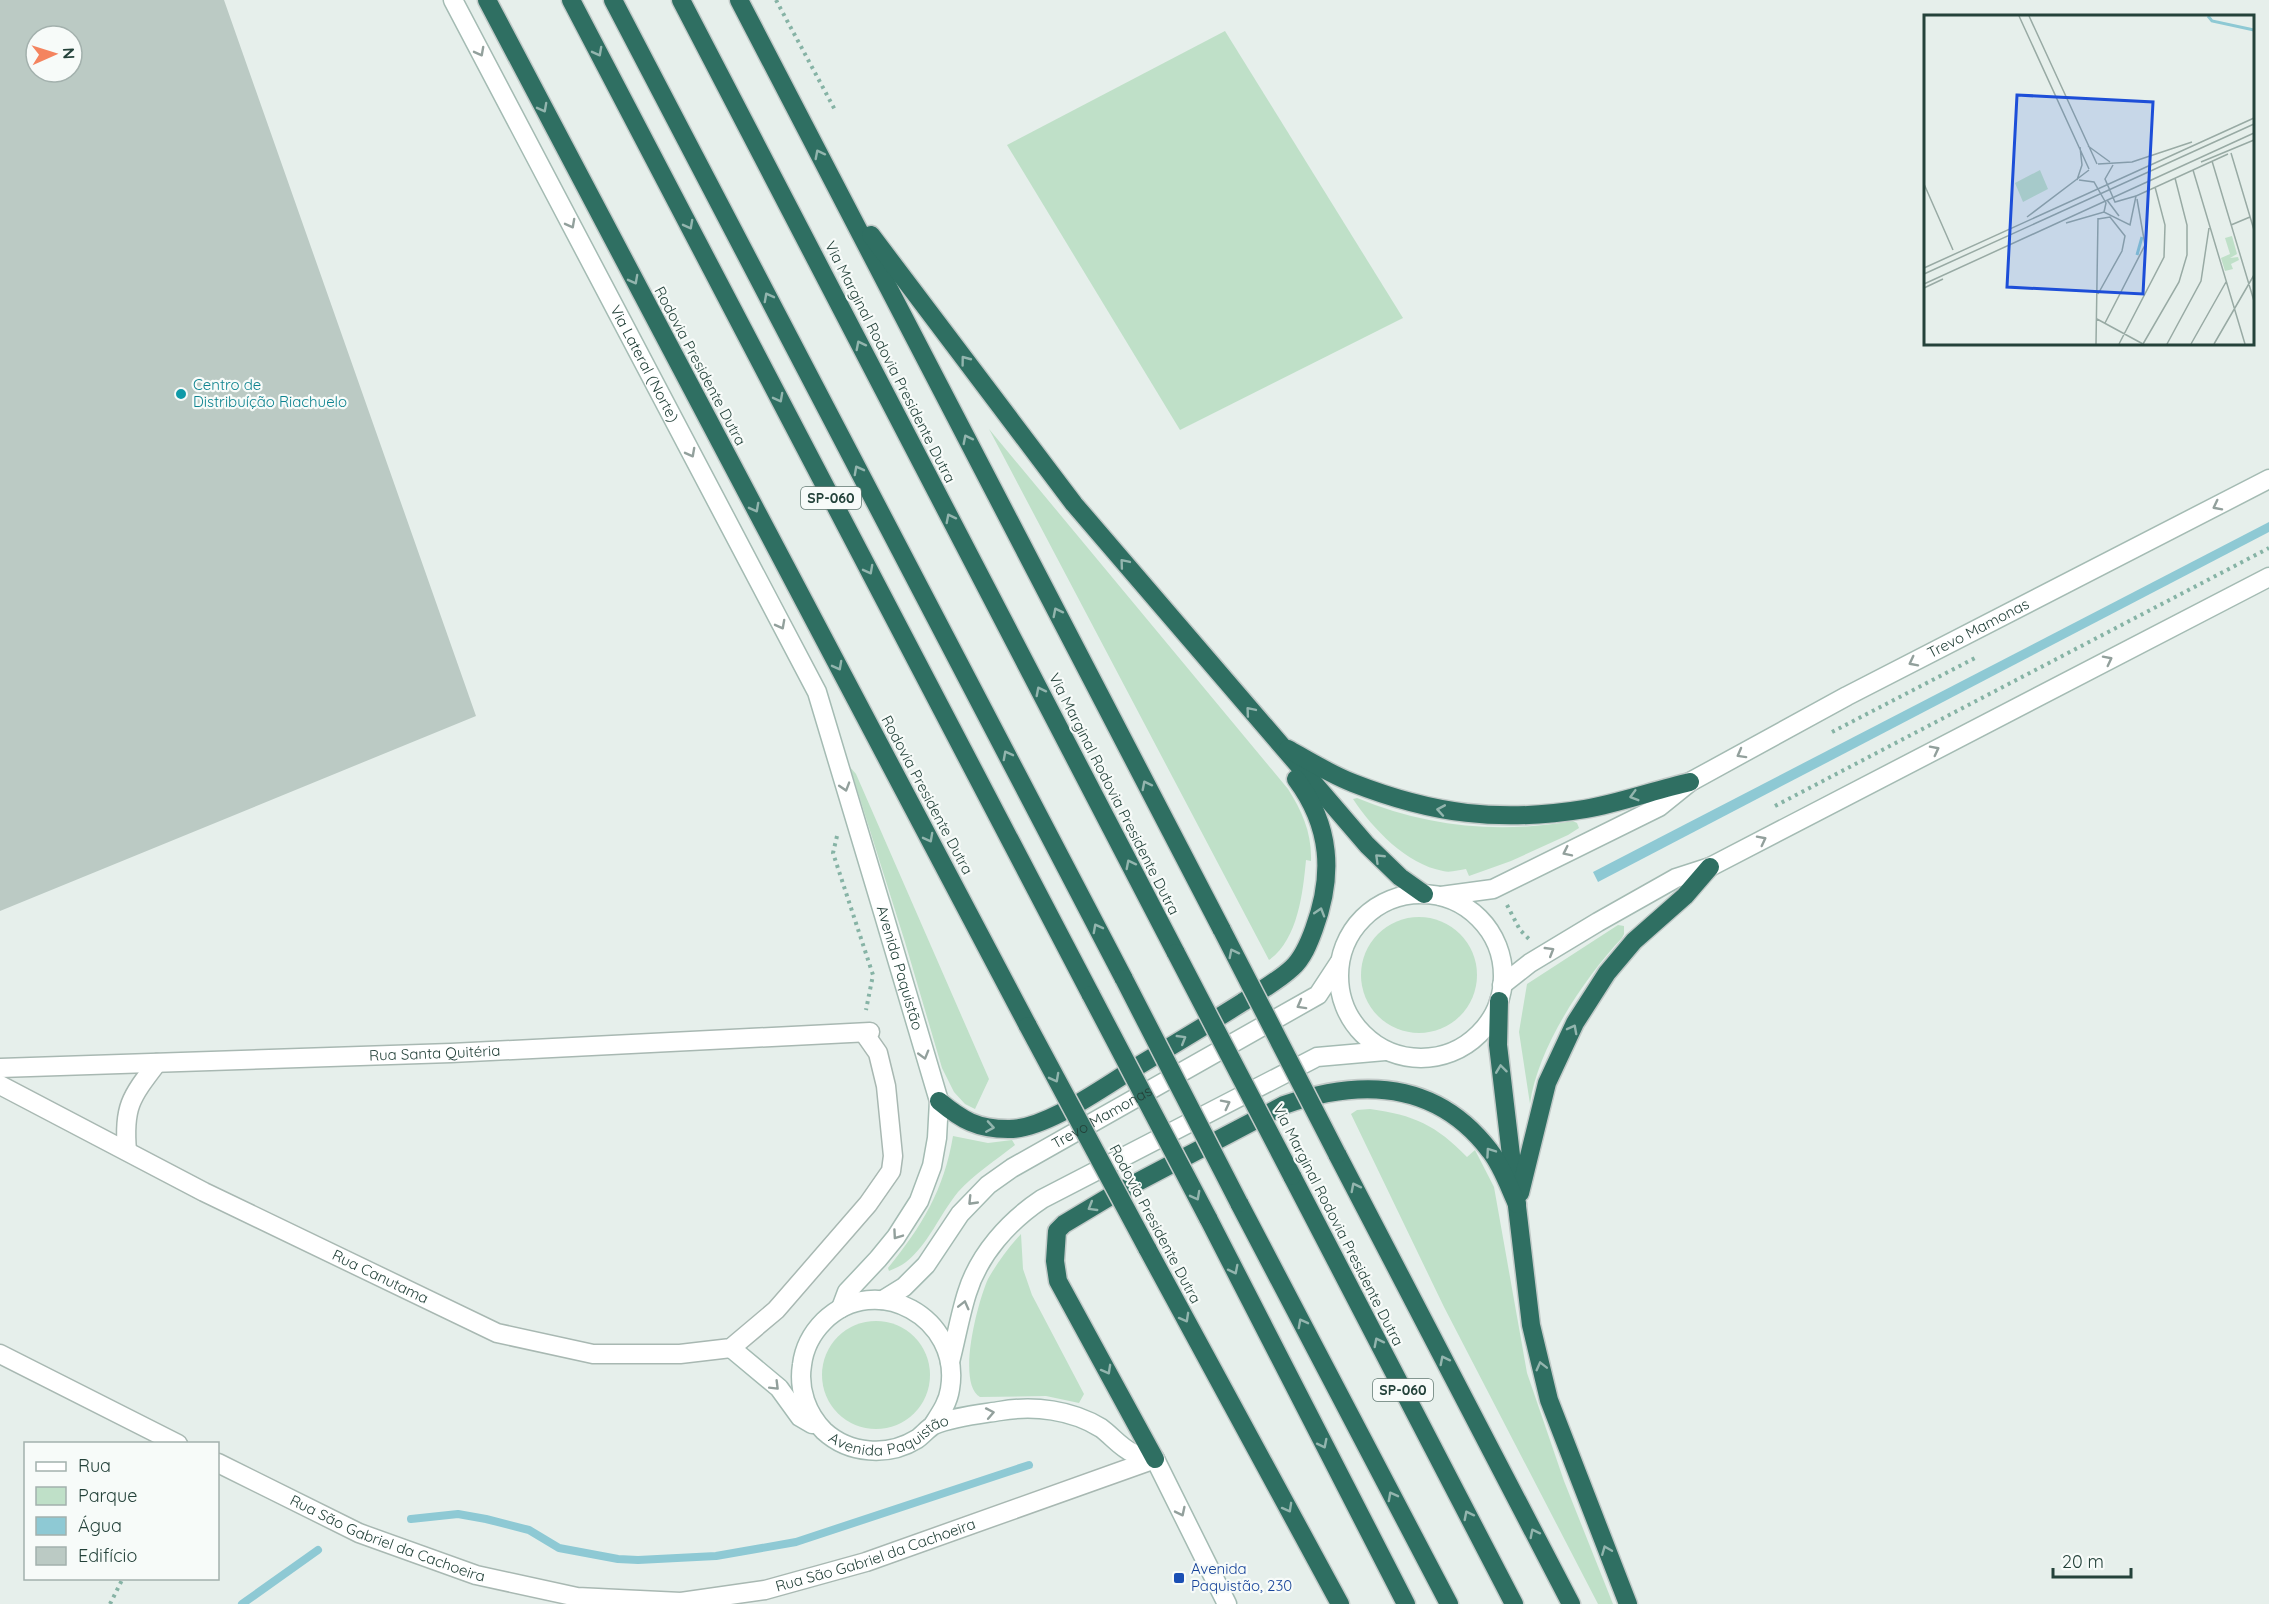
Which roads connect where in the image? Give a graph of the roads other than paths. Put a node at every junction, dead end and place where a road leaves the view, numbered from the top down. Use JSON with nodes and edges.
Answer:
{"nodes":[{"id":1,"x":453,"y":0,"type":"edge"},
{"id":2,"x":487,"y":0,"type":"edge"},
{"id":3,"x":571,"y":0,"type":"edge"},
{"id":4,"x":612,"y":0,"type":"edge"},
{"id":5,"x":681,"y":0,"type":"edge"},
{"id":6,"x":739,"y":0,"type":"edge"},
{"id":7,"x":839,"y":193,"type":"junction"},
{"id":8,"x":2269,"y":479,"type":"edge"},
{"id":9,"x":2269,"y":577,"type":"edge"},
{"id":10,"x":828,"y":731,"type":"joint"},
{"id":11,"x":1278,"y":744,"type":"junction"},
{"id":12,"x":1690,"y":782,"type":"junction"},
{"id":13,"x":1710,"y":867,"type":"junction"},
{"id":14,"x":1433,"y":895,"type":"junction"},
{"id":15,"x":1340,"y":963,"type":"junction"},
{"id":16,"x":1501,"y":993,"type":"junction"},
{"id":17,"x":1385,"y":1052,"type":"junction"},
{"id":18,"x":157,"y":1063,"type":"junction"},
{"id":19,"x":0,"y":1068,"type":"edge"},
{"id":20,"x":0,"y":1085,"type":"edge"},
{"id":21,"x":939,"y":1101,"type":"junction"},
{"id":22,"x":127,"y":1151,"type":"junction"},
{"id":23,"x":1517,"y":1204,"type":"junction"},
{"id":24,"x":883,"y":1300,"type":"junction"},
{"id":25,"x":841,"y":1308,"type":"junction"},
{"id":26,"x":731,"y":1348,"type":"junction"},
{"id":27,"x":0,"y":1354,"type":"edge"},
{"id":28,"x":950,"y":1362,"type":"junction"},
{"id":29,"x":933,"y":1425,"type":"junction"},
{"id":30,"x":824,"y":1430,"type":"junction"},
{"id":31,"x":176,"y":1442,"type":"edge"},
{"id":32,"x":1155,"y":1459,"type":"junction"},
{"id":33,"x":219,"y":1463,"type":"edge"},
{"id":34,"x":1337,"y":1600,"type":"edge"},
{"id":35,"x":1227,"y":1604,"type":"edge"},
{"id":36,"x":1406,"y":1604,"type":"edge"},
{"id":37,"x":1449,"y":1604,"type":"edge"},
{"id":38,"x":1514,"y":1604,"type":"edge"},
{"id":39,"x":1571,"y":1604,"type":"edge"},
{"id":40,"x":1628,"y":1604,"type":"edge"}],
"edges":[{"from":1,"to":10,"type":"main road","name":"Via Lateral (Norte)","one_way":true},
{"from":2,"to":34,"type":"highway","name":"Rodovia Presidente Dutra","one_way":true,"bridge":true},
{"from":3,"to":36,"type":"highway","number":"SP-060","one_way":true,"bridge":true},
{"from":37,"to":4,"type":"highway","number":"SP-060","one_way":true,"bridge":true},
{"from":38,"to":5,"type":"highway","name":"Via Marginal Rodovia Presidente Dutra","number":"SP-060","one_way":true,"bridge":true},
{"from":7,"to":6,"type":"highway","one_way":true},
{"from":11,"to":7,"type":"highway","one_way":true},
{"from":39,"to":7,"type":"highway","one_way":true,"bridge":true},
{"from":8,"to":12,"type":"main road","name":"Trevo Mamonas","one_way":true},
{"from":13,"to":9,"type":"main road","one_way":true},
{"from":10,"to":21,"type":"main road","name":"Avenida Paquistão","one_way":true},
{"from":12,"to":11,"type":"highway","one_way":true},
{"from":14,"to":11,"type":"highway","one_way":true},
{"from":21,"to":11,"type":"highway","one_way":true},
{"from":12,"to":14,"type":"main road","name":"Trevo Mamonas","one_way":true},
{"from":16,"to":13,"type":"main road","one_way":true},
{"from":23,"to":13,"type":"highway","one_way":true},
{"from":14,"to":15,"type":"main road","name":"Trevo Mamonas"},
{"from":14,"to":16,"type":"main road"},
{"from":15,"to":17,"type":"main road","name":"Trevo Mamonas"},
{"from":15,"to":24,"type":"main road","name":"Trevo Mamonas","one_way":true},
{"from":16,"to":17,"type":"main road","name":"Trevo Mamonas"},
{"from":23,"to":16,"type":"highway","one_way":true},
{"from":28,"to":17,"type":"main road","name":"Trevo Mamonas","one_way":true},
{"from":18,"to":19,"type":"main road","name":"Rua Santa Quitéria"},
{"from":18,"to":22,"type":"main road"},
{"from":18,"to":26,"type":"main road","name":"Rua Santa Quitéria"},
{"from":20,"to":22,"type":"main road","name":"Rua Canutama"},
{"from":21,"to":25,"type":"main road","name":"Avenida Paquistão","one_way":true},
{"from":22,"to":26,"type":"main road","name":"Rua Canutama"},
{"from":23,"to":32,"type":"highway","one_way":true},
{"from":40,"to":23,"type":"highway","one_way":true},
{"from":24,"to":25,"type":"main road","name":"Trevo Mamonas"},
{"from":24,"to":28,"type":"main road","name":"Trevo Mamonas"},
{"from":25,"to":30,"type":"main road","name":"Avenida Paquistão"},
{"from":26,"to":30,"type":"main road","one_way":true},
{"from":27,"to":31,"type":"main road"},
{"from":28,"to":29,"type":"main road","name":"Trevo Mamonas"},
{"from":29,"to":30,"type":"main road","name":"Avenida Paquistão"},
{"from":29,"to":32,"type":"main road","name":"Avenida Paquistão","one_way":true},
{"from":32,"to":33,"type":"main road","name":"Rua São Gabriel da Cachoeira"},
{"from":32,"to":35,"type":"main road","one_way":true}]}
